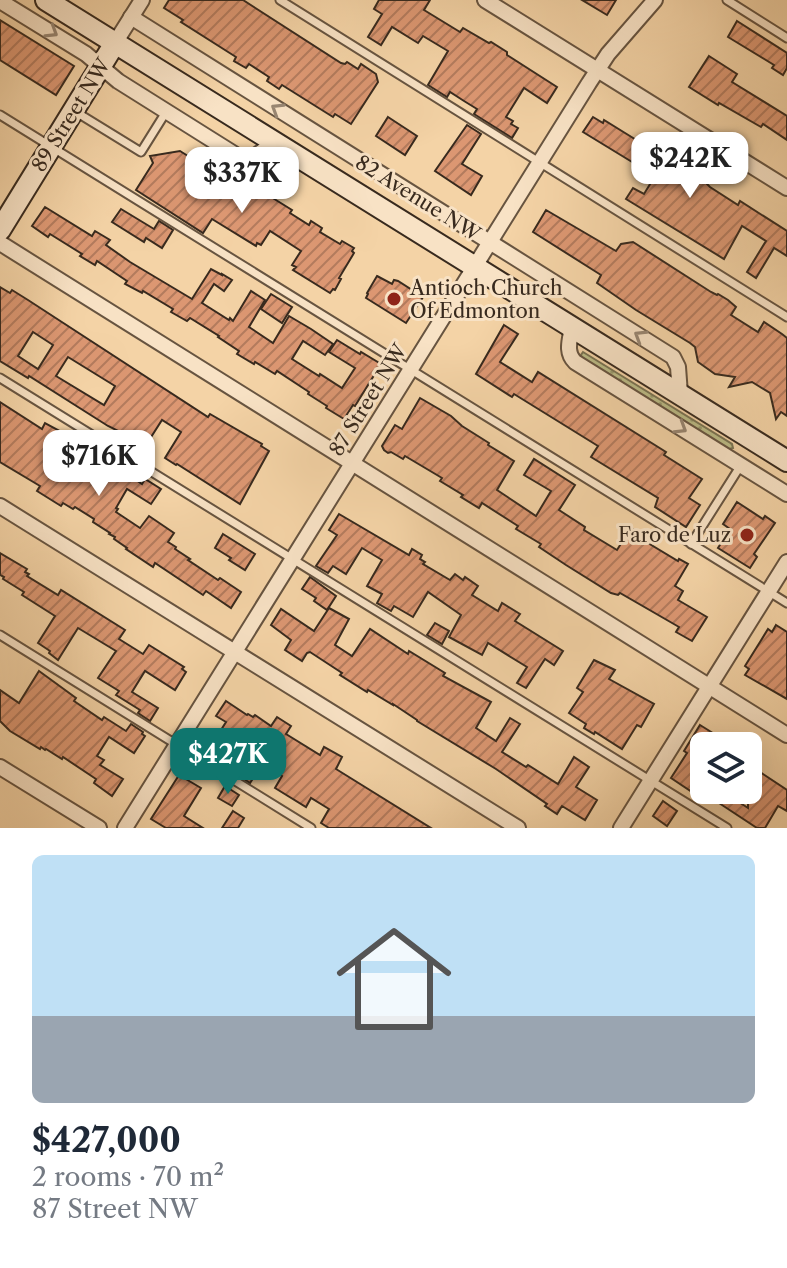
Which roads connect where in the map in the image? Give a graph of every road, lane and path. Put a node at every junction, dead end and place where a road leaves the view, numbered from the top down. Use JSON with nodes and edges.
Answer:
{"nodes":[{"id":1,"x":46,"y":0,"type":"edge"},
{"id":2,"x":142,"y":0,"type":"edge"},
{"id":3,"x":280,"y":0,"type":"edge"},
{"id":4,"x":485,"y":0,"type":"edge"},
{"id":5,"x":655,"y":0,"type":"edge"},
{"id":6,"x":727,"y":0,"type":"edge"},
{"id":7,"x":0,"y":1,"type":"edge"},
{"id":8,"x":131,"y":17,"type":"junction"},
{"id":9,"x":787,"y":38,"type":"edge"},
{"id":10,"x":115,"y":43,"type":"junction"},
{"id":11,"x":101,"y":67,"type":"junction"},
{"id":12,"x":597,"y":70,"type":"junction"},
{"id":13,"x":74,"y":111,"type":"junction"},
{"id":14,"x":167,"y":111,"type":"junction"},
{"id":15,"x":0,"y":115,"type":"edge"},
{"id":16,"x":275,"y":142,"type":"junction"},
{"id":17,"x":52,"y":147,"type":"junction"},
{"id":18,"x":540,"y":162,"type":"junction"},
{"id":19,"x":787,"y":188,"type":"edge"},
{"id":20,"x":0,"y":230,"type":"edge"},
{"id":21,"x":0,"y":243,"type":"edge"},
{"id":22,"x":489,"y":243,"type":"junction"},
{"id":23,"x":474,"y":267,"type":"junction"},
{"id":24,"x":787,"y":317,"type":"edge"},
{"id":25,"x":572,"y":327,"type":"junction"},
{"id":26,"x":410,"y":370,"type":"junction"},
{"id":27,"x":0,"y":378,"type":"edge"},
{"id":28,"x":680,"y":394,"type":"junction"},
{"id":29,"x":755,"y":441,"type":"junction"},
{"id":30,"x":787,"y":461,"type":"edge"},
{"id":31,"x":352,"y":463,"type":"junction"},
{"id":32,"x":741,"y":465,"type":"junction"},
{"id":33,"x":787,"y":494,"type":"edge"},
{"id":34,"x":0,"y":506,"type":"edge"},
{"id":35,"x":691,"y":544,"type":"junction"},
{"id":36,"x":293,"y":558,"type":"junction"},
{"id":37,"x":787,"y":562,"type":"edge"},
{"id":38,"x":768,"y":592,"type":"junction"},
{"id":39,"x":787,"y":603,"type":"edge"},
{"id":40,"x":0,"y":635,"type":"edge"},
{"id":41,"x":235,"y":652,"type":"junction"},
{"id":42,"x":709,"y":686,"type":"junction"},
{"id":43,"x":787,"y":735,"type":"edge"},
{"id":44,"x":177,"y":745,"type":"junction"},
{"id":45,"x":0,"y":767,"type":"edge"},
{"id":46,"x":650,"y":780,"type":"junction"},
{"id":47,"x":99,"y":828,"type":"edge"},
{"id":48,"x":125,"y":828,"type":"edge"},
{"id":49,"x":311,"y":828,"type":"edge"},
{"id":50,"x":518,"y":828,"type":"edge"},
{"id":51,"x":621,"y":828,"type":"edge"},
{"id":52,"x":727,"y":828,"type":"edge"}],
"edges":[{"from":1,"to":10,"type":"main road","name":"82 Avenue NW"},
{"from":2,"to":8,"type":"street","name":"89 Street NW"},
{"from":3,"to":18,"type":"lane"},
{"from":4,"to":12,"type":"street"},
{"from":5,"to":12,"type":"street","name":"87 Street NW"},
{"from":6,"to":9,"type":"lane"},
{"from":7,"to":11,"type":"street","one_way":true},
{"from":8,"to":10,"type":"street","name":"89 Street NW"},
{"from":22,"to":8,"type":"street","name":"82 Avenue NW","one_way":true},
{"from":10,"to":11,"type":"main road","name":"89 Street NW"},
{"from":10,"to":16,"type":"main road","name":"82 Avenue NW"},
{"from":11,"to":13,"type":"main road","name":"89 Street NW"},
{"from":11,"to":14,"type":"street"},
{"from":12,"to":18,"type":"street","name":"87 Street NW"},
{"from":12,"to":19,"type":"street"},
{"from":13,"to":14,"type":"lane"},
{"from":13,"to":17,"type":"main road","name":"89 Street NW"},
{"from":14,"to":16,"type":"street"},
{"from":15,"to":17,"type":"lane"},
{"from":16,"to":23,"type":"main road","name":"82 Avenue NW"},
{"from":17,"to":20,"type":"main road","name":"89 Street NW"},
{"from":17,"to":26,"type":"lane"},
{"from":18,"to":22,"type":"street","name":"87 Street NW"},
{"from":18,"to":24,"type":"lane"},
{"from":21,"to":31,"type":"street"},
{"from":22,"to":23,"type":"street","name":"87 Street NW"},
{"from":28,"to":22,"type":"street","name":"82 Avenue NW","one_way":true},
{"from":23,"to":25,"type":"main road","name":"82 Avenue NW"},
{"from":23,"to":26,"type":"street","name":"87 Street NW"},
{"from":25,"to":28,"type":"main road","name":"82 Avenue NW"},
{"from":25,"to":32,"type":"street","one_way":true},
{"from":26,"to":31,"type":"street","name":"87 Street NW"},
{"from":26,"to":35,"type":"lane"},
{"from":27,"to":36,"type":"lane"},
{"from":28,"to":29,"type":"main road","name":"82 Avenue NW"},
{"from":29,"to":30,"type":"main road","name":"82 Avenue NW"},
{"from":29,"to":32,"type":"street"},
{"from":31,"to":36,"type":"street","name":"87 Street NW"},
{"from":31,"to":42,"type":"street"},
{"from":32,"to":33,"type":"street"},
{"from":32,"to":35,"type":"lane"},
{"from":34,"to":41,"type":"street"},
{"from":35,"to":38,"type":"lane"},
{"from":36,"to":41,"type":"street","name":"87 Street NW"},
{"from":36,"to":46,"type":"lane"},
{"from":37,"to":38,"type":"street"},
{"from":38,"to":39,"type":"lane"},
{"from":38,"to":42,"type":"street"},
{"from":40,"to":44,"type":"lane"},
{"from":41,"to":44,"type":"street","name":"87 Street NW"},
{"from":41,"to":50,"type":"street"},
{"from":42,"to":43,"type":"street"},
{"from":42,"to":46,"type":"street"},
{"from":44,"to":48,"type":"street","name":"87 Street NW"},
{"from":44,"to":49,"type":"lane"},
{"from":45,"to":47,"type":"street"},
{"from":46,"to":51,"type":"street"},
{"from":46,"to":52,"type":"lane"}]}
